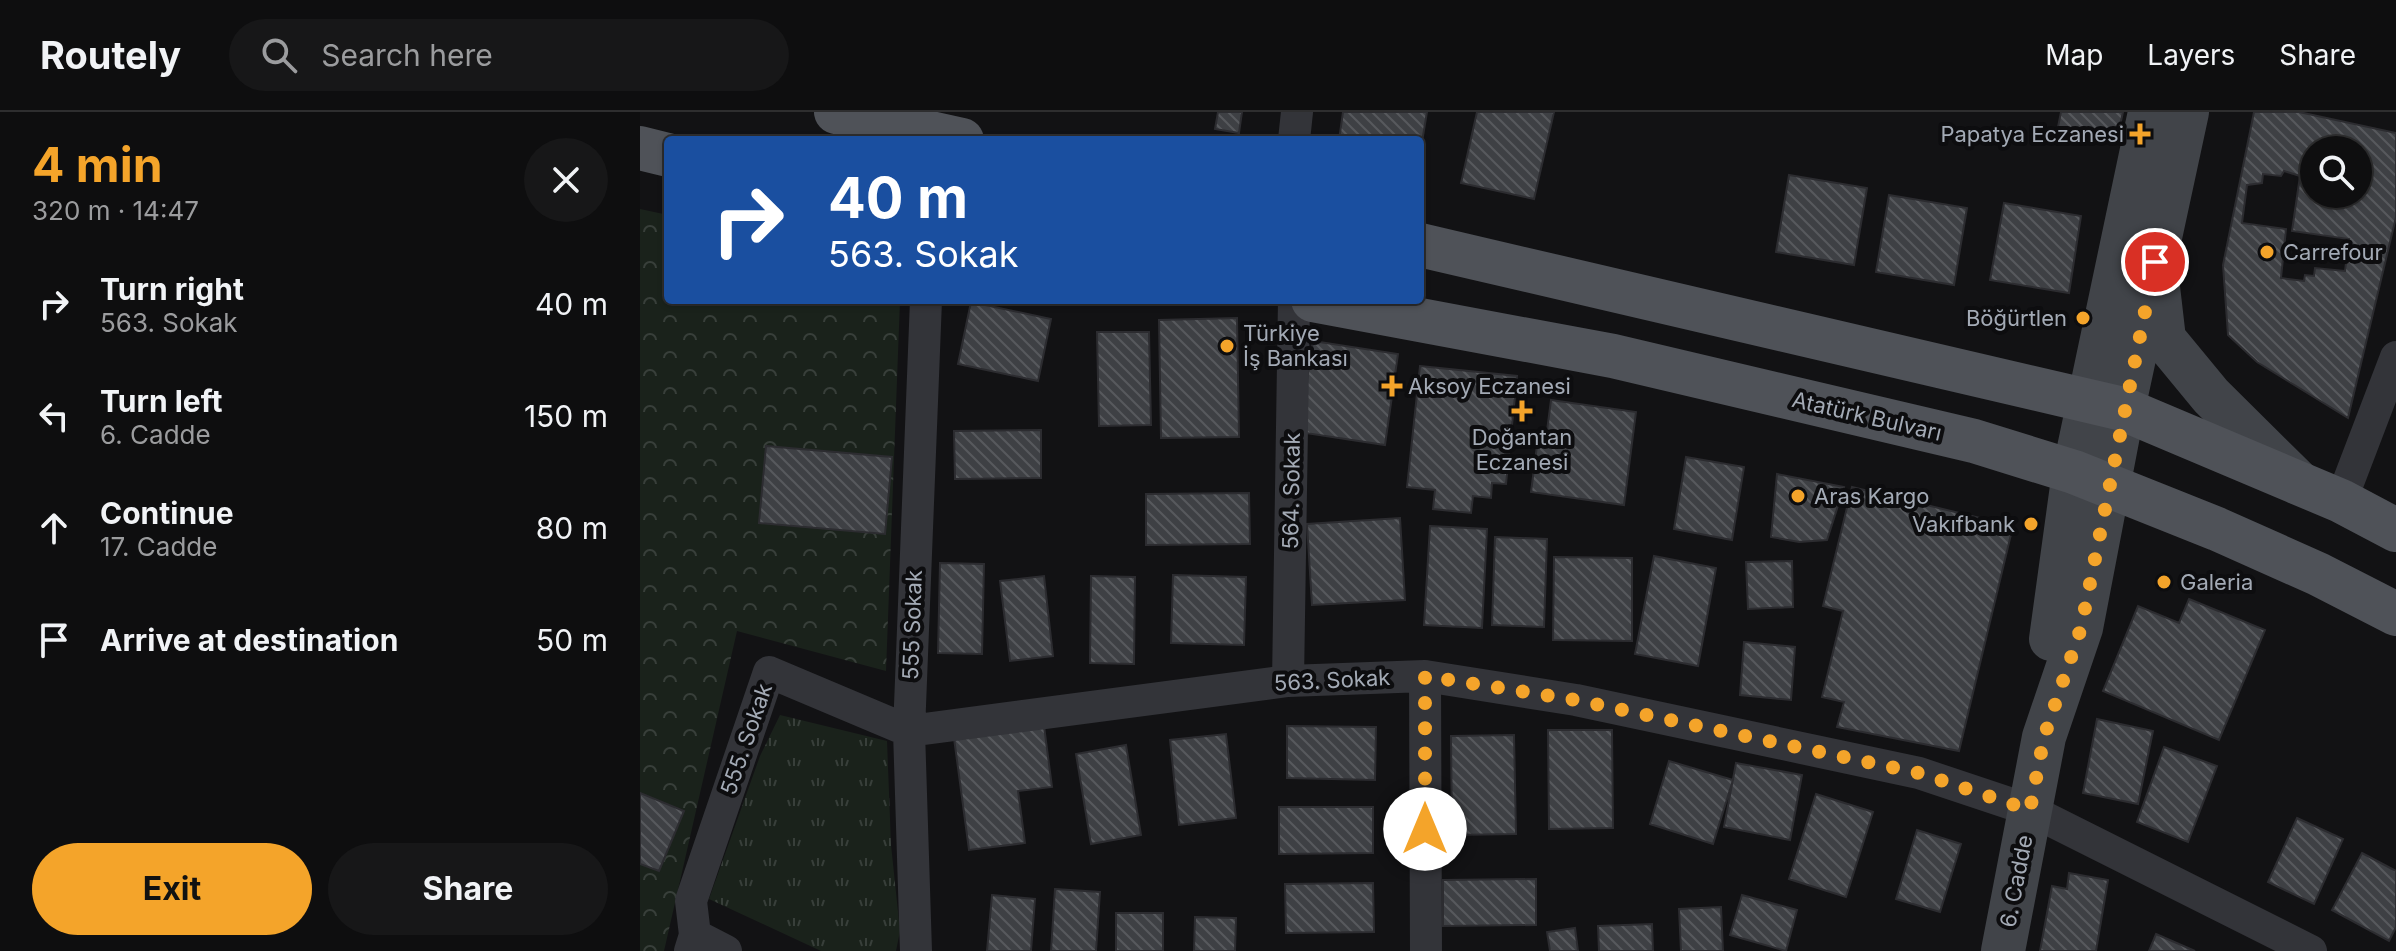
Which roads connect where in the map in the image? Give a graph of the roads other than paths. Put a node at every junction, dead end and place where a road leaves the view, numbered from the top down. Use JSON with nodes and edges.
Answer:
{"nodes":[{"id":1,"x":836,"y":112,"type":"edge"},
{"id":2,"x":1297,"y":112,"type":"edge"},
{"id":3,"x":2150,"y":112,"type":"edge"},
{"id":4,"x":2187,"y":112,"type":"edge"},
{"id":5,"x":955,"y":130,"type":"edge"},
{"id":6,"x":1294,"y":136,"type":"edge"},
{"id":7,"x":640,"y":148,"type":"edge"},
{"id":8,"x":664,"y":154,"type":"edge"},
{"id":9,"x":1424,"y":246,"type":"edge"},
{"id":10,"x":2155,"y":262,"type":"junction"},
{"id":11,"x":926,"y":304,"type":"edge"},
{"id":12,"x":1294,"y":304,"type":"edge"},
{"id":13,"x":1334,"y":304,"type":"edge"},
{"id":14,"x":2396,"y":357,"type":"edge"},
{"id":15,"x":2107,"y":405,"type":"junction"},
{"id":16,"x":2092,"y":479,"type":"junction"},
{"id":17,"x":2299,"y":483,"type":"junction"},
{"id":18,"x":2341,"y":501,"type":"junction"},
{"id":19,"x":2396,"y":530,"type":"edge"},
{"id":20,"x":2396,"y":614,"type":"edge"},
{"id":21,"x":1425,"y":676,"type":"junction"},
{"id":22,"x":1288,"y":681,"type":"junction"},
{"id":23,"x":909,"y":731,"type":"junction"},
{"id":24,"x":2030,"y":810,"type":"junction"},
{"id":25,"x":692,"y":943,"type":"edge"},
{"id":26,"x":726,"y":951,"type":"edge"},
{"id":27,"x":916,"y":951,"type":"edge"},
{"id":28,"x":1426,"y":951,"type":"edge"},
{"id":29,"x":2003,"y":951,"type":"edge"},
{"id":30,"x":2311,"y":951,"type":"edge"}],
"edges":[{"from":1,"to":5,"type":"main road"},
{"from":2,"to":6,"type":"street"},
{"from":3,"to":15,"type":"main road"},
{"from":4,"to":10,"type":"main road"},
{"from":7,"to":8,"type":"main road"},
{"from":9,"to":15,"type":"main road"},
{"from":10,"to":15,"type":"main road"},
{"from":10,"to":17,"type":"main road"},
{"from":11,"to":23,"type":"street","name":"555 Sokak"},
{"from":12,"to":22,"type":"street","name":"564. Sokak"},
{"from":13,"to":16,"type":"main road","name":"Atatürk Bulvarı"},
{"from":14,"to":18,"type":"street"},
{"from":15,"to":16,"type":"main road","name":"6. Cadde"},
{"from":15,"to":17,"type":"main road"},
{"from":16,"to":20,"type":"main road","name":"Atatürk Bulvarı"},
{"from":16,"to":24,"type":"main road","name":"6. Cadde"},
{"from":17,"to":18,"type":"main road"},
{"from":18,"to":19,"type":"main road"},
{"from":21,"to":22,"type":"street","name":"563. Sokak"},
{"from":21,"to":24,"type":"street","name":"563. Sokak"},
{"from":21,"to":28,"type":"street"},
{"from":22,"to":23,"type":"street","name":"563. Sokak"},
{"from":23,"to":25,"type":"street","name":"555. Sokak"},
{"from":23,"to":27,"type":"street","name":"555 Sokak"},
{"from":24,"to":29,"type":"main road","name":"6. Cadde"},
{"from":24,"to":30,"type":"street","name":"563. Sokak"},
{"from":25,"to":26,"type":"street"}]}
